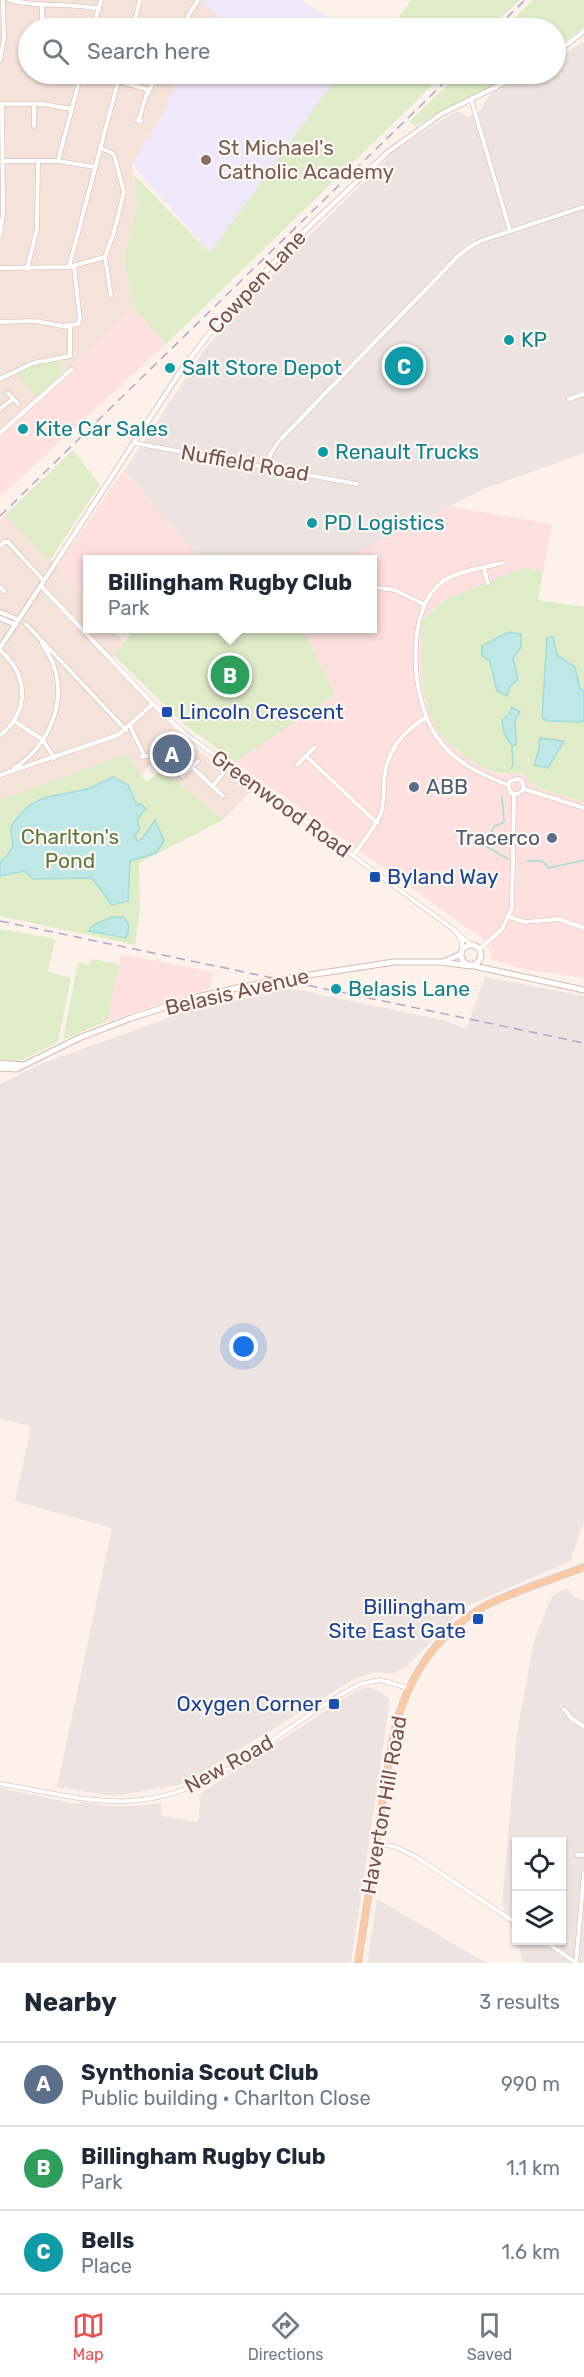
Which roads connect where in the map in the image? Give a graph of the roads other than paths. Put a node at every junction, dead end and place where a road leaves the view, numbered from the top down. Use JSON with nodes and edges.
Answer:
{"nodes":[{"id":1,"x":3,"y":0,"type":"edge"},
{"id":2,"x":10,"y":0,"type":"edge"},
{"id":3,"x":101,"y":0,"type":"edge"},
{"id":4,"x":140,"y":0,"type":"edge"},
{"id":5,"x":198,"y":0,"type":"edge"},
{"id":6,"x":42,"y":5,"type":"junction"},
{"id":7,"x":99,"y":9,"type":"junction"},
{"id":8,"x":42,"y":18,"type":"edge"},
{"id":9,"x":96,"y":18,"type":"edge"},
{"id":10,"x":136,"y":18,"type":"edge"},
{"id":11,"x":186,"y":18,"type":"edge"},
{"id":12,"x":584,"y":31,"type":"edge"},
{"id":13,"x":566,"y":45,"type":"edge"},
{"id":14,"x":0,"y":60,"type":"edge"},
{"id":15,"x":78,"y":84,"type":"edge"},
{"id":16,"x":117,"y":84,"type":"edge"},
{"id":17,"x":128,"y":84,"type":"edge"},
{"id":18,"x":152,"y":84,"type":"edge"},
{"id":19,"x":502,"y":84,"type":"edge"},
{"id":20,"x":149,"y":90,"type":"junction"},
{"id":21,"x":471,"y":99,"type":"junction"},
{"id":22,"x":1,"y":104,"type":"edge"},
{"id":23,"x":34,"y":104,"type":"junction"},
{"id":24,"x":71,"y":109,"type":"junction"},
{"id":25,"x":139,"y":120,"type":"dead end"},
{"id":26,"x":34,"y":126,"type":"dead end"},
{"id":27,"x":100,"y":148,"type":"junction"},
{"id":28,"x":2,"y":161,"type":"junction"},
{"id":29,"x":38,"y":161,"type":"junction"},
{"id":30,"x":57,"y":161,"type":"junction"},
{"id":31,"x":95,"y":167,"type":"junction"},
{"id":32,"x":1,"y":202,"type":"edge"},
{"id":33,"x":584,"y":207,"type":"edge"},
{"id":34,"x":510,"y":231,"type":"junction"},
{"id":35,"x":0,"y":235,"type":"edge"},
{"id":36,"x":105,"y":257,"type":"junction"},
{"id":37,"x":72,"y":266,"type":"junction"},
{"id":38,"x":0,"y":268,"type":"edge"},
{"id":39,"x":27,"y":269,"type":"junction"},
{"id":40,"x":111,"y":296,"type":"dead end"},
{"id":41,"x":0,"y":322,"type":"edge"},
{"id":42,"x":70,"y":326,"type":"junction"},
{"id":43,"x":72,"y":369,"type":"dead end"},
{"id":44,"x":0,"y":379,"type":"edge"},
{"id":45,"x":8,"y":393,"type":"dead end"},
{"id":46,"x":584,"y":394,"type":"edge"},
{"id":47,"x":13,"y":399,"type":"junction"},
{"id":48,"x":569,"y":399,"type":"dead end"},
{"id":49,"x":18,"y":404,"type":"dead end"},
{"id":50,"x":0,"y":409,"type":"edge"},
{"id":51,"x":0,"y":433,"type":"edge"},
{"id":52,"x":134,"y":443,"type":"junction"},
{"id":53,"x":268,"y":468,"type":"junction"},
{"id":54,"x":357,"y":484,"type":"dead end"},
{"id":55,"x":0,"y":546,"type":"edge"},
{"id":56,"x":502,"y":563,"type":"dead end"},
{"id":57,"x":484,"y":568,"type":"junction"},
{"id":58,"x":42,"y":584,"type":"junction"},
{"id":59,"x":488,"y":584,"type":"dead end"},
{"id":60,"x":0,"y":586,"type":"edge"},
{"id":61,"x":377,"y":587,"type":"edge"},
{"id":62,"x":4,"y":591,"type":"dead end"},
{"id":63,"x":423,"y":604,"type":"junction"},
{"id":64,"x":0,"y":612,"type":"edge"},
{"id":65,"x":0,"y":618,"type":"edge"},
{"id":66,"x":17,"y":622,"type":"junction"},
{"id":67,"x":26,"y":624,"type":"dead end"},
{"id":68,"x":83,"y":628,"type":"edge"},
{"id":69,"x":87,"y":633,"type":"edge"},
{"id":70,"x":42,"y":643,"type":"junction"},
{"id":71,"x":0,"y":649,"type":"edge"},
{"id":72,"x":60,"y":661,"type":"junction"},
{"id":73,"x":54,"y":665,"type":"junction"},
{"id":74,"x":153,"y":704,"type":"junction"},
{"id":75,"x":425,"y":718,"type":"junction"},
{"id":76,"x":14,"y":721,"type":"junction"},
{"id":77,"x":130,"y":726,"type":"junction"},
{"id":78,"x":126,"y":730,"type":"junction"},
{"id":79,"x":0,"y":736,"type":"edge"},
{"id":80,"x":43,"y":740,"type":"junction"},
{"id":81,"x":315,"y":747,"type":"dead end"},
{"id":82,"x":144,"y":756,"type":"dead end"},
{"id":83,"x":306,"y":756,"type":"junction"},
{"id":84,"x":54,"y":758,"type":"junction"},
{"id":85,"x":198,"y":761,"type":"dead end"},
{"id":86,"x":297,"y":765,"type":"dead end"},
{"id":87,"x":229,"y":766,"type":"junction"},
{"id":88,"x":192,"y":767,"type":"junction"},
{"id":89,"x":8,"y":772,"type":"junction"},
{"id":90,"x":0,"y":775,"type":"edge"},
{"id":91,"x":182,"y":776,"type":"dead end"},
{"id":92,"x":508,"y":785,"type":"junction"},
{"id":93,"x":212,"y":788,"type":"junction"},
{"id":94,"x":524,"y":789,"type":"junction"},
{"id":95,"x":514,"y":795,"type":"junction"},
{"id":96,"x":223,"y":796,"type":"dead end"},
{"id":97,"x":584,"y":808,"type":"edge"},
{"id":98,"x":377,"y":823,"type":"junction"},
{"id":99,"x":353,"y":856,"type":"junction"},
{"id":100,"x":509,"y":917,"type":"junction"},
{"id":101,"x":584,"y":928,"type":"edge"},
{"id":102,"x":457,"y":933,"type":"junction"},
{"id":103,"x":471,"y":945,"type":"junction"},
{"id":104,"x":461,"y":952,"type":"junction"},
{"id":105,"x":481,"y":952,"type":"junction"},
{"id":106,"x":441,"y":962,"type":"junction"},
{"id":107,"x":472,"y":966,"type":"junction"},
{"id":108,"x":499,"y":972,"type":"junction"},
{"id":109,"x":584,"y":990,"type":"edge"},
{"id":110,"x":0,"y":1063,"type":"edge"},
{"id":111,"x":25,"y":1065,"type":"junction"},
{"id":112,"x":0,"y":1068,"type":"edge"},
{"id":113,"x":584,"y":1567,"type":"edge"},
{"id":114,"x":408,"y":1688,"type":"junction"},
{"id":115,"x":564,"y":1709,"type":"dead end"},
{"id":116,"x":584,"y":1728,"type":"edge"},
{"id":117,"x":0,"y":1784,"type":"edge"},
{"id":118,"x":376,"y":1843,"type":"junction"},
{"id":119,"x":577,"y":1855,"type":"dead end"},
{"id":120,"x":584,"y":1855,"type":"edge"},
{"id":121,"x":584,"y":1874,"type":"edge"},
{"id":122,"x":512,"y":1920,"type":"edge"},
{"id":123,"x":549,"y":1945,"type":"edge"},
{"id":124,"x":577,"y":1955,"type":"junction"},
{"id":125,"x":568,"y":1957,"type":"junction"},
{"id":126,"x":358,"y":1963,"type":"edge"},
{"id":127,"x":576,"y":1963,"type":"edge"}],
"edges":[{"from":1,"to":14,"type":"street"},
{"from":2,"to":6,"type":"street"},
{"from":3,"to":7,"type":"street"},
{"from":4,"to":10,"type":"street"},
{"from":5,"to":11,"type":"street"},
{"from":6,"to":7,"type":"street"},
{"from":6,"to":8,"type":"street"},
{"from":7,"to":9,"type":"street"},
{"from":12,"to":13,"type":"street"},
{"from":15,"to":24,"type":"street"},
{"from":16,"to":27,"type":"street"},
{"from":17,"to":20,"type":"street"},
{"from":18,"to":20,"type":"street"},
{"from":19,"to":21,"type":"street","name":"Cowpen Lane"},
{"from":20,"to":25,"type":"street"},
{"from":21,"to":34,"type":"street"},
{"from":21,"to":52,"type":"street","name":"Cowpen Lane"},
{"from":22,"to":23,"type":"street"},
{"from":22,"to":28,"type":"street"},
{"from":23,"to":24,"type":"street"},
{"from":23,"to":26,"type":"street"},
{"from":24,"to":30,"type":"street"},
{"from":27,"to":31,"type":"street"},
{"from":27,"to":36,"type":"street"},
{"from":28,"to":29,"type":"street"},
{"from":28,"to":32,"type":"street"},
{"from":29,"to":30,"type":"street"},
{"from":29,"to":39,"type":"street"},
{"from":30,"to":31,"type":"street"},
{"from":31,"to":37,"type":"street"},
{"from":32,"to":35,"type":"street"},
{"from":33,"to":34,"type":"street"},
{"from":34,"to":53,"type":"street"},
{"from":36,"to":37,"type":"street"},
{"from":36,"to":40,"type":"street"},
{"from":37,"to":39,"type":"street"},
{"from":37,"to":42,"type":"street"},
{"from":38,"to":39,"type":"street"},
{"from":41,"to":42,"type":"street"},
{"from":42,"to":44,"type":"street"},
{"from":43,"to":51,"type":"street"},
{"from":45,"to":47,"type":"street"},
{"from":46,"to":48,"type":"street"},
{"from":47,"to":49,"type":"street"},
{"from":47,"to":50,"type":"street"},
{"from":52,"to":53,"type":"street","name":"Nuffield Road"},
{"from":52,"to":58,"type":"street","name":"Cowpen Lane"},
{"from":53,"to":54,"type":"street","name":"Nuffield Road"},
{"from":55,"to":58,"type":"street","name":"Greenwood Road"},
{"from":56,"to":57,"type":"street"},
{"from":57,"to":59,"type":"street"},
{"from":57,"to":63,"type":"street"},
{"from":58,"to":66,"type":"street","name":"Cowpen Lane"},
{"from":58,"to":68,"type":"street","name":"Greenwood Road"},
{"from":60,"to":62,"type":"street"},
{"from":61,"to":63,"type":"street"},
{"from":63,"to":75,"type":"street"},
{"from":64,"to":66,"type":"street"},
{"from":65,"to":66,"type":"street"},
{"from":66,"to":71,"type":"street","name":"Cowpen Lane"},
{"from":67,"to":70,"type":"street"},
{"from":69,"to":74,"type":"street","name":"Greenwood Road"},
{"from":70,"to":72,"type":"street"},
{"from":70,"to":73,"type":"street"},
{"from":71,"to":76,"type":"street"},
{"from":72,"to":73,"type":"street"},
{"from":72,"to":78,"type":"street"},
{"from":73,"to":80,"type":"street"},
{"from":74,"to":77,"type":"street"},
{"from":74,"to":87,"type":"street","name":"Greenwood Road"},
{"from":75,"to":92,"type":"street"},
{"from":75,"to":98,"type":"street"},
{"from":76,"to":79,"type":"street"},
{"from":76,"to":80,"type":"street"},
{"from":77,"to":78,"type":"street"},
{"from":77,"to":82,"type":"street"},
{"from":78,"to":84,"type":"street"},
{"from":80,"to":84,"type":"street"},
{"from":80,"to":89,"type":"street"},
{"from":81,"to":83,"type":"street"},
{"from":83,"to":86,"type":"street"},
{"from":83,"to":98,"type":"street"},
{"from":84,"to":89,"type":"street"},
{"from":85,"to":88,"type":"street"},
{"from":87,"to":93,"type":"street"},
{"from":87,"to":99,"type":"street","name":"Greenwood Road"},
{"from":88,"to":91,"type":"street"},
{"from":88,"to":93,"type":"street"},
{"from":89,"to":90,"type":"street"},
{"from":92,"to":94,"type":"street"},
{"from":92,"to":95,"type":"street"},
{"from":93,"to":96,"type":"street"},
{"from":94,"to":95,"type":"street"},
{"from":94,"to":97,"type":"street"},
{"from":95,"to":100,"type":"street"},
{"from":98,"to":99,"type":"street"},
{"from":99,"to":102,"type":"street","name":"Greenwood Road"},
{"from":100,"to":101,"type":"street"},
{"from":100,"to":105,"type":"street"},
{"from":102,"to":103,"type":"street","name":"Greenwood Road"},
{"from":102,"to":104,"type":"street"},
{"from":103,"to":104,"type":"main road"},
{"from":103,"to":105,"type":"main road"},
{"from":104,"to":106,"type":"main road","name":"Belasis Avenue"},
{"from":104,"to":107,"type":"main road"},
{"from":105,"to":107,"type":"main road"},
{"from":105,"to":108,"type":"main road"},
{"from":106,"to":107,"type":"main road","name":"Belasis Avenue"},
{"from":106,"to":111,"type":"main road","name":"Belasis Avenue","bridge":true},
{"from":107,"to":108,"type":"main road","name":"Belasis Avenue"},
{"from":108,"to":109,"type":"main road","name":"Belasis Avenue"},
{"from":110,"to":111,"type":"main road"},
{"from":111,"to":112,"type":"main road","name":"Belasis Avenue"},
{"from":113,"to":114,"type":"main road","name":"Haverton Hill Road"},
{"from":114,"to":117,"type":"street","name":"New Road"},
{"from":114,"to":118,"type":"main road","name":"Haverton Hill Road"},
{"from":115,"to":116,"type":"street"},
{"from":118,"to":122,"type":"street"},
{"from":118,"to":126,"type":"main road","name":"Haverton Hill Road"},
{"from":119,"to":120,"type":"street"},
{"from":121,"to":124,"type":"street"},
{"from":123,"to":125,"type":"street"},
{"from":124,"to":125,"type":"street"},
{"from":124,"to":127,"type":"street"},
{"from":125,"to":127,"type":"street"}]}
